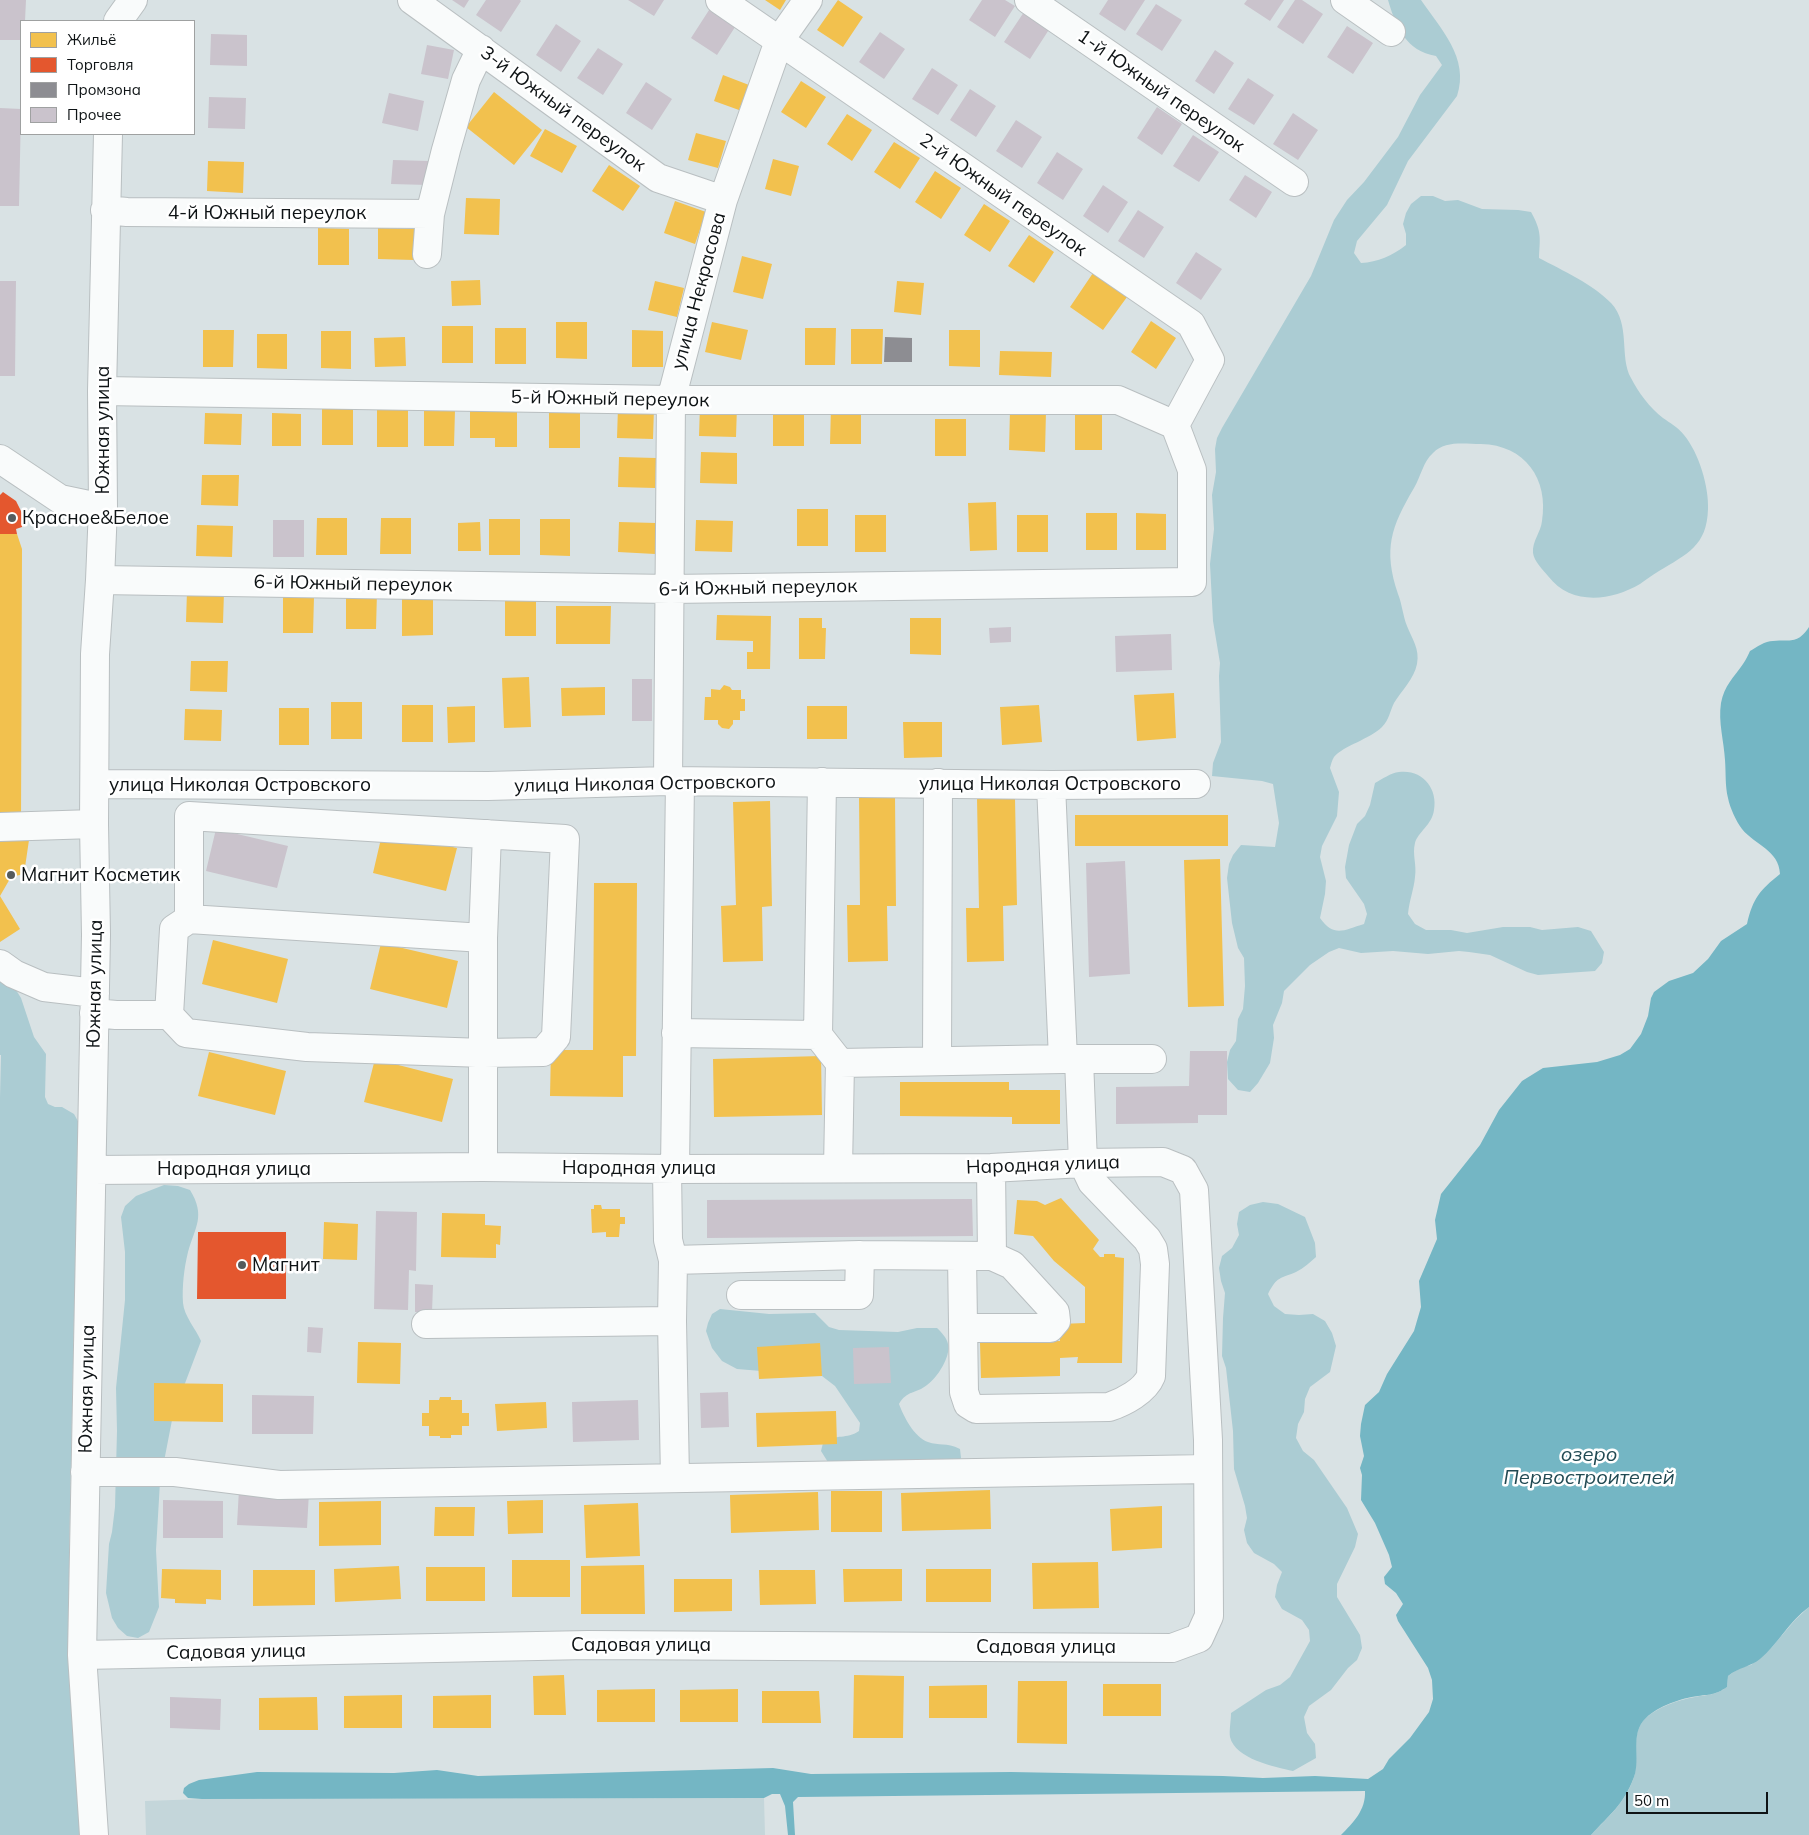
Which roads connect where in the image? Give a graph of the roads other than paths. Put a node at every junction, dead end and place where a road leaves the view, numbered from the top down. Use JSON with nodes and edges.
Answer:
{"nodes":[{"id":1,"x":111,"y":0,"type":"edge"},
{"id":2,"x":133,"y":0,"type":"edge"},
{"id":3,"x":412,"y":0,"type":"edge"},
{"id":4,"x":720,"y":0,"type":"edge"},
{"id":5,"x":808,"y":0,"type":"edge"},
{"id":6,"x":1029,"y":0,"type":"edge"},
{"id":7,"x":1345,"y":0,"type":"edge"},
{"id":8,"x":111,"y":20,"type":"edge"},
{"id":9,"x":119,"y":20,"type":"edge"},
{"id":10,"x":1391,"y":32,"type":"dead end"},
{"id":11,"x":779,"y":41,"type":"junction"},
{"id":12,"x":482,"y":49,"type":"junction"},
{"id":13,"x":108,"y":135,"type":"edge"},
{"id":14,"x":1294,"y":182,"type":"dead end"},
{"id":15,"x":723,"y":200,"type":"junction"},
{"id":16,"x":105,"y":210,"type":"junction"},
{"id":17,"x":430,"y":214,"type":"junction"},
{"id":18,"x":427,"y":254,"type":"dead end"},
{"id":19,"x":102,"y":391,"type":"junction"},
{"id":20,"x":671,"y":400,"type":"junction"},
{"id":21,"x":1175,"y":425,"type":"junction"},
{"id":22,"x":0,"y":460,"type":"edge"},
{"id":23,"x":103,"y":508,"type":"junction"},
{"id":24,"x":100,"y":580,"type":"junction"},
{"id":25,"x":670,"y":589,"type":"junction"},
{"id":26,"x":674,"y":781,"type":"junction"},
{"id":27,"x":822,"y":782,"type":"junction"},
{"id":28,"x":938,"y":783,"type":"junction"},
{"id":29,"x":94,"y":784,"type":"junction"},
{"id":30,"x":1196,"y":784,"type":"dead end"},
{"id":31,"x":1052,"y":785,"type":"junction"},
{"id":32,"x":94,"y":824,"type":"junction"},
{"id":33,"x":0,"y":827,"type":"edge"},
{"id":34,"x":487,"y":834,"type":"junction"},
{"id":35,"x":189,"y":919,"type":"junction"},
{"id":36,"x":484,"y":938,"type":"junction"},
{"id":37,"x":0,"y":964,"type":"edge"},
{"id":38,"x":95,"y":1003,"type":"junction"},
{"id":39,"x":169,"y":1015,"type":"junction"},
{"id":40,"x":676,"y":1033,"type":"junction"},
{"id":41,"x":818,"y":1035,"type":"junction"},
{"id":42,"x":484,"y":1053,"type":"junction"},
{"id":43,"x":1071,"y":1059,"type":"junction"},
{"id":44,"x":1152,"y":1059,"type":"dead end"},
{"id":45,"x":937,"y":1061,"type":"junction"},
{"id":46,"x":840,"y":1063,"type":"junction"},
{"id":47,"x":1083,"y":1163,"type":"junction"},
{"id":48,"x":483,"y":1167,"type":"junction"},
{"id":49,"x":838,"y":1168,"type":"junction"},
{"id":50,"x":991,"y":1168,"type":"junction"},
{"id":51,"x":671,"y":1169,"type":"junction"},
{"id":52,"x":93,"y":1170,"type":"junction"},
{"id":53,"x":860,"y":1255,"type":"junction"},
{"id":54,"x":962,"y":1256,"type":"junction"},
{"id":55,"x":992,"y":1256,"type":"junction"},
{"id":56,"x":673,"y":1260,"type":"junction"},
{"id":57,"x":740,"y":1295,"type":"dead end"},
{"id":58,"x":672,"y":1321,"type":"junction"},
{"id":59,"x":426,"y":1324,"type":"dead end"},
{"id":60,"x":963,"y":1328,"type":"junction"},
{"id":61,"x":1208,"y":1469,"type":"junction"},
{"id":62,"x":85,"y":1472,"type":"junction"},
{"id":63,"x":675,"y":1478,"type":"junction"},
{"id":64,"x":82,"y":1654,"type":"junction"},
{"id":65,"x":94,"y":1835,"type":"edge"}],
"edges":[{"from":1,"to":8,"type":"street"},
{"from":2,"to":9,"type":"street"},
{"from":3,"to":12,"type":"street","name":"3-й Южный переулок"},
{"from":4,"to":11,"type":"street","name":"2-й Южный переулок"},
{"from":5,"to":11,"type":"street","name":"улица Некрасова"},
{"from":6,"to":14,"type":"street","name":"1-й Южный переулок"},
{"from":7,"to":10,"type":"street"},
{"from":11,"to":15,"type":"street","name":"улица Некрасова"},
{"from":11,"to":21,"type":"street","name":"2-й Южный переулок"},
{"from":12,"to":15,"type":"street","name":"3-й Южный переулок"},
{"from":12,"to":17,"type":"street"},
{"from":13,"to":16,"type":"street","name":"Южная улица"},
{"from":15,"to":20,"type":"street","name":"улица Некрасова"},
{"from":16,"to":17,"type":"street","name":"4-й Южный переулок"},
{"from":16,"to":19,"type":"street","name":"Южная улица"},
{"from":17,"to":18,"type":"street"},
{"from":19,"to":20,"type":"street","name":"5-й Южный переулок"},
{"from":19,"to":23,"type":"street","name":"Южная улица"},
{"from":20,"to":21,"type":"street","name":"5-й Южный переулок"},
{"from":20,"to":25,"type":"street","name":"улица Некрасова"},
{"from":21,"to":25,"type":"street","name":"6-й Южный переулок"},
{"from":22,"to":23,"type":"street"},
{"from":23,"to":24,"type":"street","name":"Южная улица"},
{"from":24,"to":25,"type":"street","name":"6-й Южный переулок"},
{"from":24,"to":29,"type":"street","name":"Южная улица"},
{"from":25,"to":26,"type":"street","name":"улица Некрасова"},
{"from":26,"to":27,"type":"street","name":"улица Николая Островского"},
{"from":26,"to":29,"type":"street","name":"улица Николая Островского"},
{"from":26,"to":40,"type":"street","name":"улица Некрасова"},
{"from":27,"to":28,"type":"street","name":"улица Николая Островского"},
{"from":27,"to":41,"type":"street"},
{"from":28,"to":31,"type":"street","name":"улица Николая Островского"},
{"from":28,"to":45,"type":"street"},
{"from":29,"to":32,"type":"street","name":"Южная улица"},
{"from":30,"to":31,"type":"street","name":"улица Николая Островского"},
{"from":31,"to":43,"type":"street"},
{"from":32,"to":33,"type":"street"},
{"from":32,"to":38,"type":"street","name":"Южная улица"},
{"from":34,"to":35,"type":"street"},
{"from":34,"to":36,"type":"street"},
{"from":34,"to":42,"type":"street"},
{"from":35,"to":36,"type":"street"},
{"from":35,"to":39,"type":"street"},
{"from":36,"to":42,"type":"street"},
{"from":37,"to":38,"type":"street"},
{"from":38,"to":39,"type":"street"},
{"from":38,"to":52,"type":"street","name":"Южная улица"},
{"from":39,"to":42,"type":"street"},
{"from":40,"to":41,"type":"street"},
{"from":40,"to":51,"type":"street","name":"улица Некрасова"},
{"from":41,"to":46,"type":"street"},
{"from":42,"to":48,"type":"street"},
{"from":43,"to":44,"type":"street"},
{"from":43,"to":45,"type":"street"},
{"from":43,"to":47,"type":"street"},
{"from":45,"to":46,"type":"street"},
{"from":46,"to":49,"type":"street"},
{"from":47,"to":50,"type":"street","name":"Народная улица"},
{"from":47,"to":60,"type":"street"},
{"from":47,"to":61,"type":"street","name":"Народная улица"},
{"from":48,"to":51,"type":"street","name":"Народная улица"},
{"from":48,"to":52,"type":"street","name":"Народная улица"},
{"from":49,"to":50,"type":"street","name":"Народная улица"},
{"from":49,"to":51,"type":"street","name":"Народная улица"},
{"from":50,"to":55,"type":"street"},
{"from":51,"to":56,"type":"street","name":"улица Некрасова"},
{"from":52,"to":62,"type":"street","name":"Южная улица"},
{"from":53,"to":54,"type":"street"},
{"from":53,"to":56,"type":"street"},
{"from":53,"to":57,"type":"street"},
{"from":54,"to":55,"type":"street"},
{"from":54,"to":60,"type":"street"},
{"from":55,"to":60,"type":"street"},
{"from":56,"to":58,"type":"street","name":"улица Некрасова"},
{"from":58,"to":59,"type":"street"},
{"from":58,"to":63,"type":"street","name":"улица Некрасова"},
{"from":61,"to":63,"type":"street"},
{"from":61,"to":64,"type":"street","name":"Садовая улица"},
{"from":62,"to":63,"type":"street"},
{"from":62,"to":64,"type":"street","name":"Южная улица"},
{"from":64,"to":65,"type":"street","name":"Южная улица"}]}
